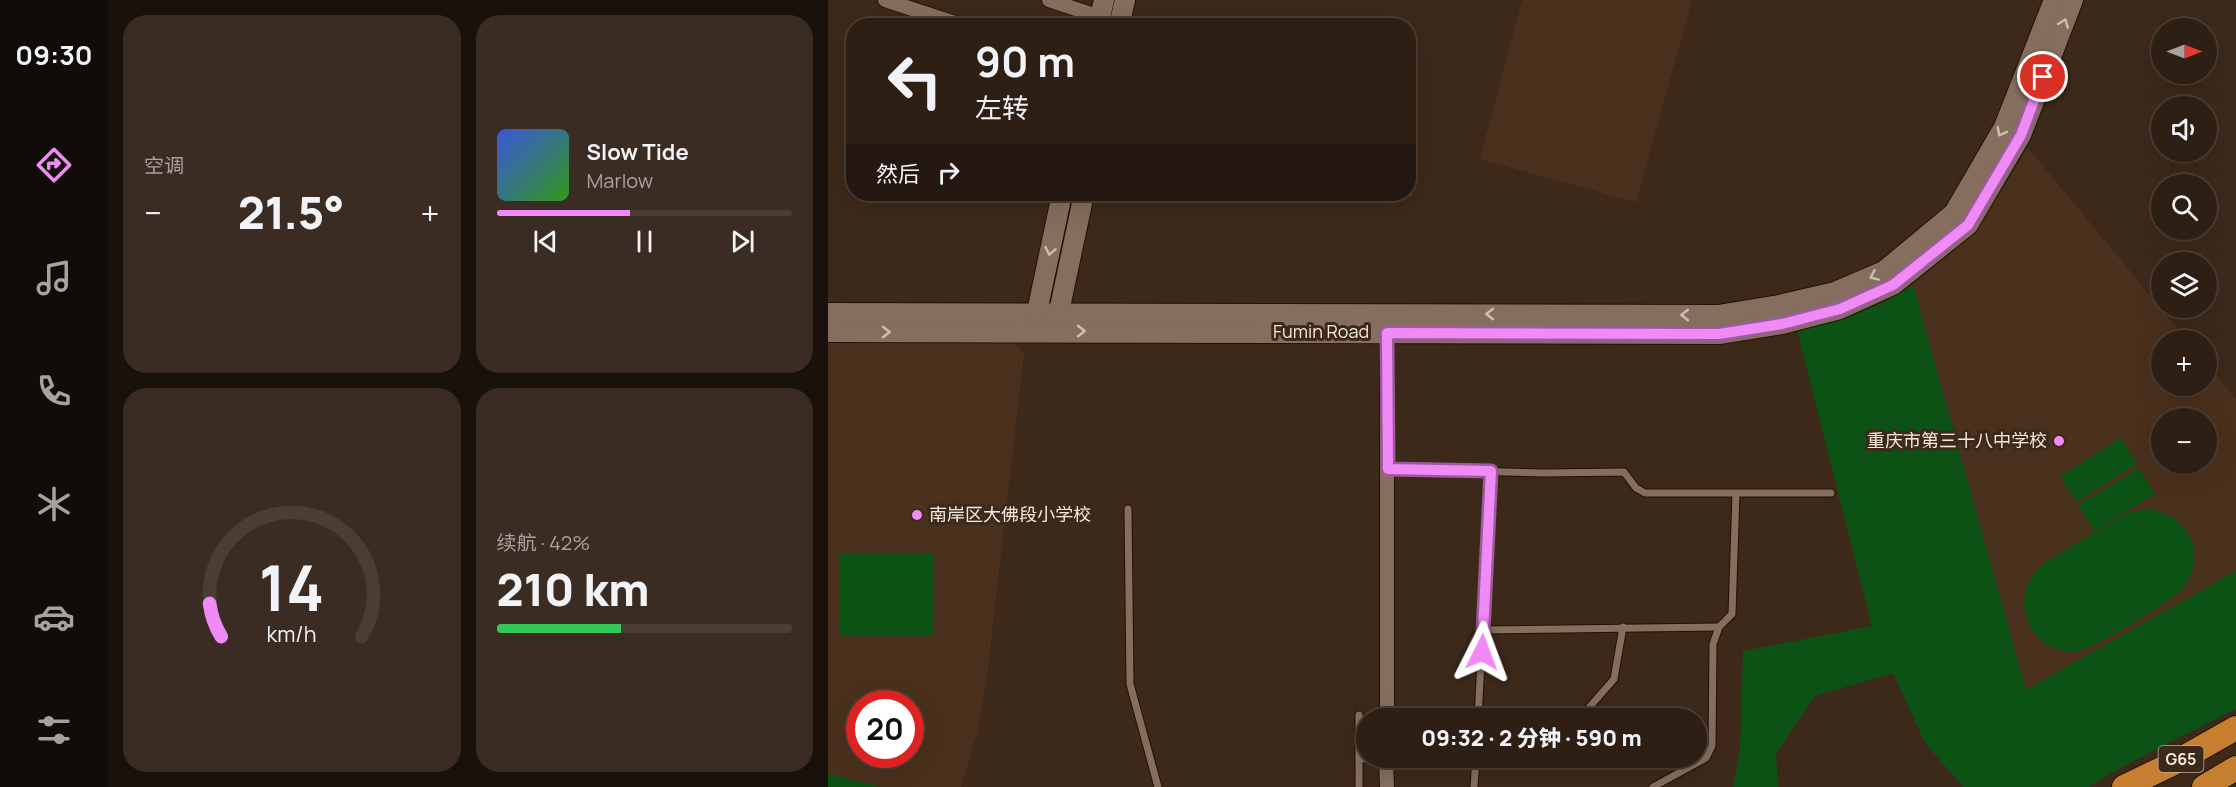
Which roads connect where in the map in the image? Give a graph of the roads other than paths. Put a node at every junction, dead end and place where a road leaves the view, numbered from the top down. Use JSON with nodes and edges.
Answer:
{"nodes":[{"id":1,"x":885,"y":0,"type":"edge"},
{"id":2,"x":1049,"y":0,"type":"edge"},
{"id":3,"x":1125,"y":0,"type":"edge"},
{"id":4,"x":2054,"y":0,"type":"edge"},
{"id":5,"x":2073,"y":0,"type":"edge"},
{"id":6,"x":1101,"y":14,"type":"edge"},
{"id":7,"x":940,"y":18,"type":"edge"},
{"id":8,"x":1121,"y":18,"type":"edge"},
{"id":9,"x":1061,"y":201,"type":"edge"},
{"id":10,"x":1083,"y":201,"type":"edge"},
{"id":11,"x":828,"y":314,"type":"edge"},
{"id":12,"x":1035,"y":322,"type":"junction"},
{"id":13,"x":1057,"y":322,"type":"junction"},
{"id":14,"x":1387,"y":323,"type":"junction"},
{"id":15,"x":828,"y":332,"type":"edge"},
{"id":16,"x":1388,"y":469,"type":"junction"},
{"id":17,"x":1491,"y":471,"type":"junction"},
{"id":18,"x":1736,"y":493,"type":"junction"},
{"id":19,"x":1831,"y":493,"type":"dead end"},
{"id":20,"x":1128,"y":509,"type":"dead end"},
{"id":21,"x":1623,"y":627,"type":"junction"},
{"id":22,"x":1719,"y":627,"type":"junction"},
{"id":23,"x":1483,"y":630,"type":"junction"},
{"id":24,"x":1387,"y":708,"type":"edge"},
{"id":25,"x":1479,"y":708,"type":"edge"},
{"id":26,"x":1589,"y":708,"type":"edge"},
{"id":27,"x":2236,"y":728,"type":"edge"},
{"id":28,"x":1359,"y":768,"type":"edge"},
{"id":29,"x":1386,"y":768,"type":"edge"},
{"id":30,"x":1475,"y":768,"type":"edge"},
{"id":31,"x":2236,"y":768,"type":"edge"},
{"id":32,"x":2236,"y":776,"type":"edge"},
{"id":33,"x":1158,"y":787,"type":"edge"},
{"id":34,"x":1359,"y":787,"type":"edge"},
{"id":35,"x":1387,"y":787,"type":"edge"},
{"id":36,"x":1473,"y":787,"type":"edge"},
{"id":37,"x":1653,"y":787,"type":"edge"},
{"id":38,"x":2124,"y":787,"type":"edge"},
{"id":39,"x":2204,"y":787,"type":"edge"},
{"id":40,"x":2210,"y":787,"type":"edge"}],
"edges":[{"from":1,"to":7,"type":"street"},
{"from":2,"to":6,"type":"street"},
{"from":3,"to":8,"type":"main road"},
{"from":4,"to":14,"type":"main road","name":"Fumin Road","one_way":true},
{"from":14,"to":5,"type":"main road","name":"Fumin Road","one_way":true},
{"from":9,"to":12,"type":"main road","one_way":true},
{"from":10,"to":13,"type":"main road"},
{"from":11,"to":12,"type":"main road","name":"Fumin Road"},
{"from":12,"to":13,"type":"main road","name":"Fumin Road"},
{"from":15,"to":12,"type":"main road","name":"Fumin Road","one_way":true},
{"from":13,"to":14,"type":"main road","name":"Fumin Road"},
{"from":14,"to":16,"type":"street"},
{"from":16,"to":17,"type":"lane"},
{"from":16,"to":24,"type":"street"},
{"from":17,"to":18,"type":"lane"},
{"from":17,"to":23,"type":"lane"},
{"from":18,"to":19,"type":"lane"},
{"from":18,"to":22,"type":"lane"},
{"from":20,"to":33,"type":"lane"},
{"from":21,"to":22,"type":"lane"},
{"from":21,"to":23,"type":"lane"},
{"from":21,"to":26,"type":"lane"},
{"from":22,"to":37,"type":"lane"},
{"from":23,"to":25,"type":"lane"},
{"from":27,"to":38,"type":"highway","number":"G65"},
{"from":28,"to":34,"type":"lane"},
{"from":29,"to":35,"type":"street"},
{"from":30,"to":36,"type":"lane"},
{"from":31,"to":39,"type":"highway","number":"G65"},
{"from":32,"to":40,"type":"lane"}]}
